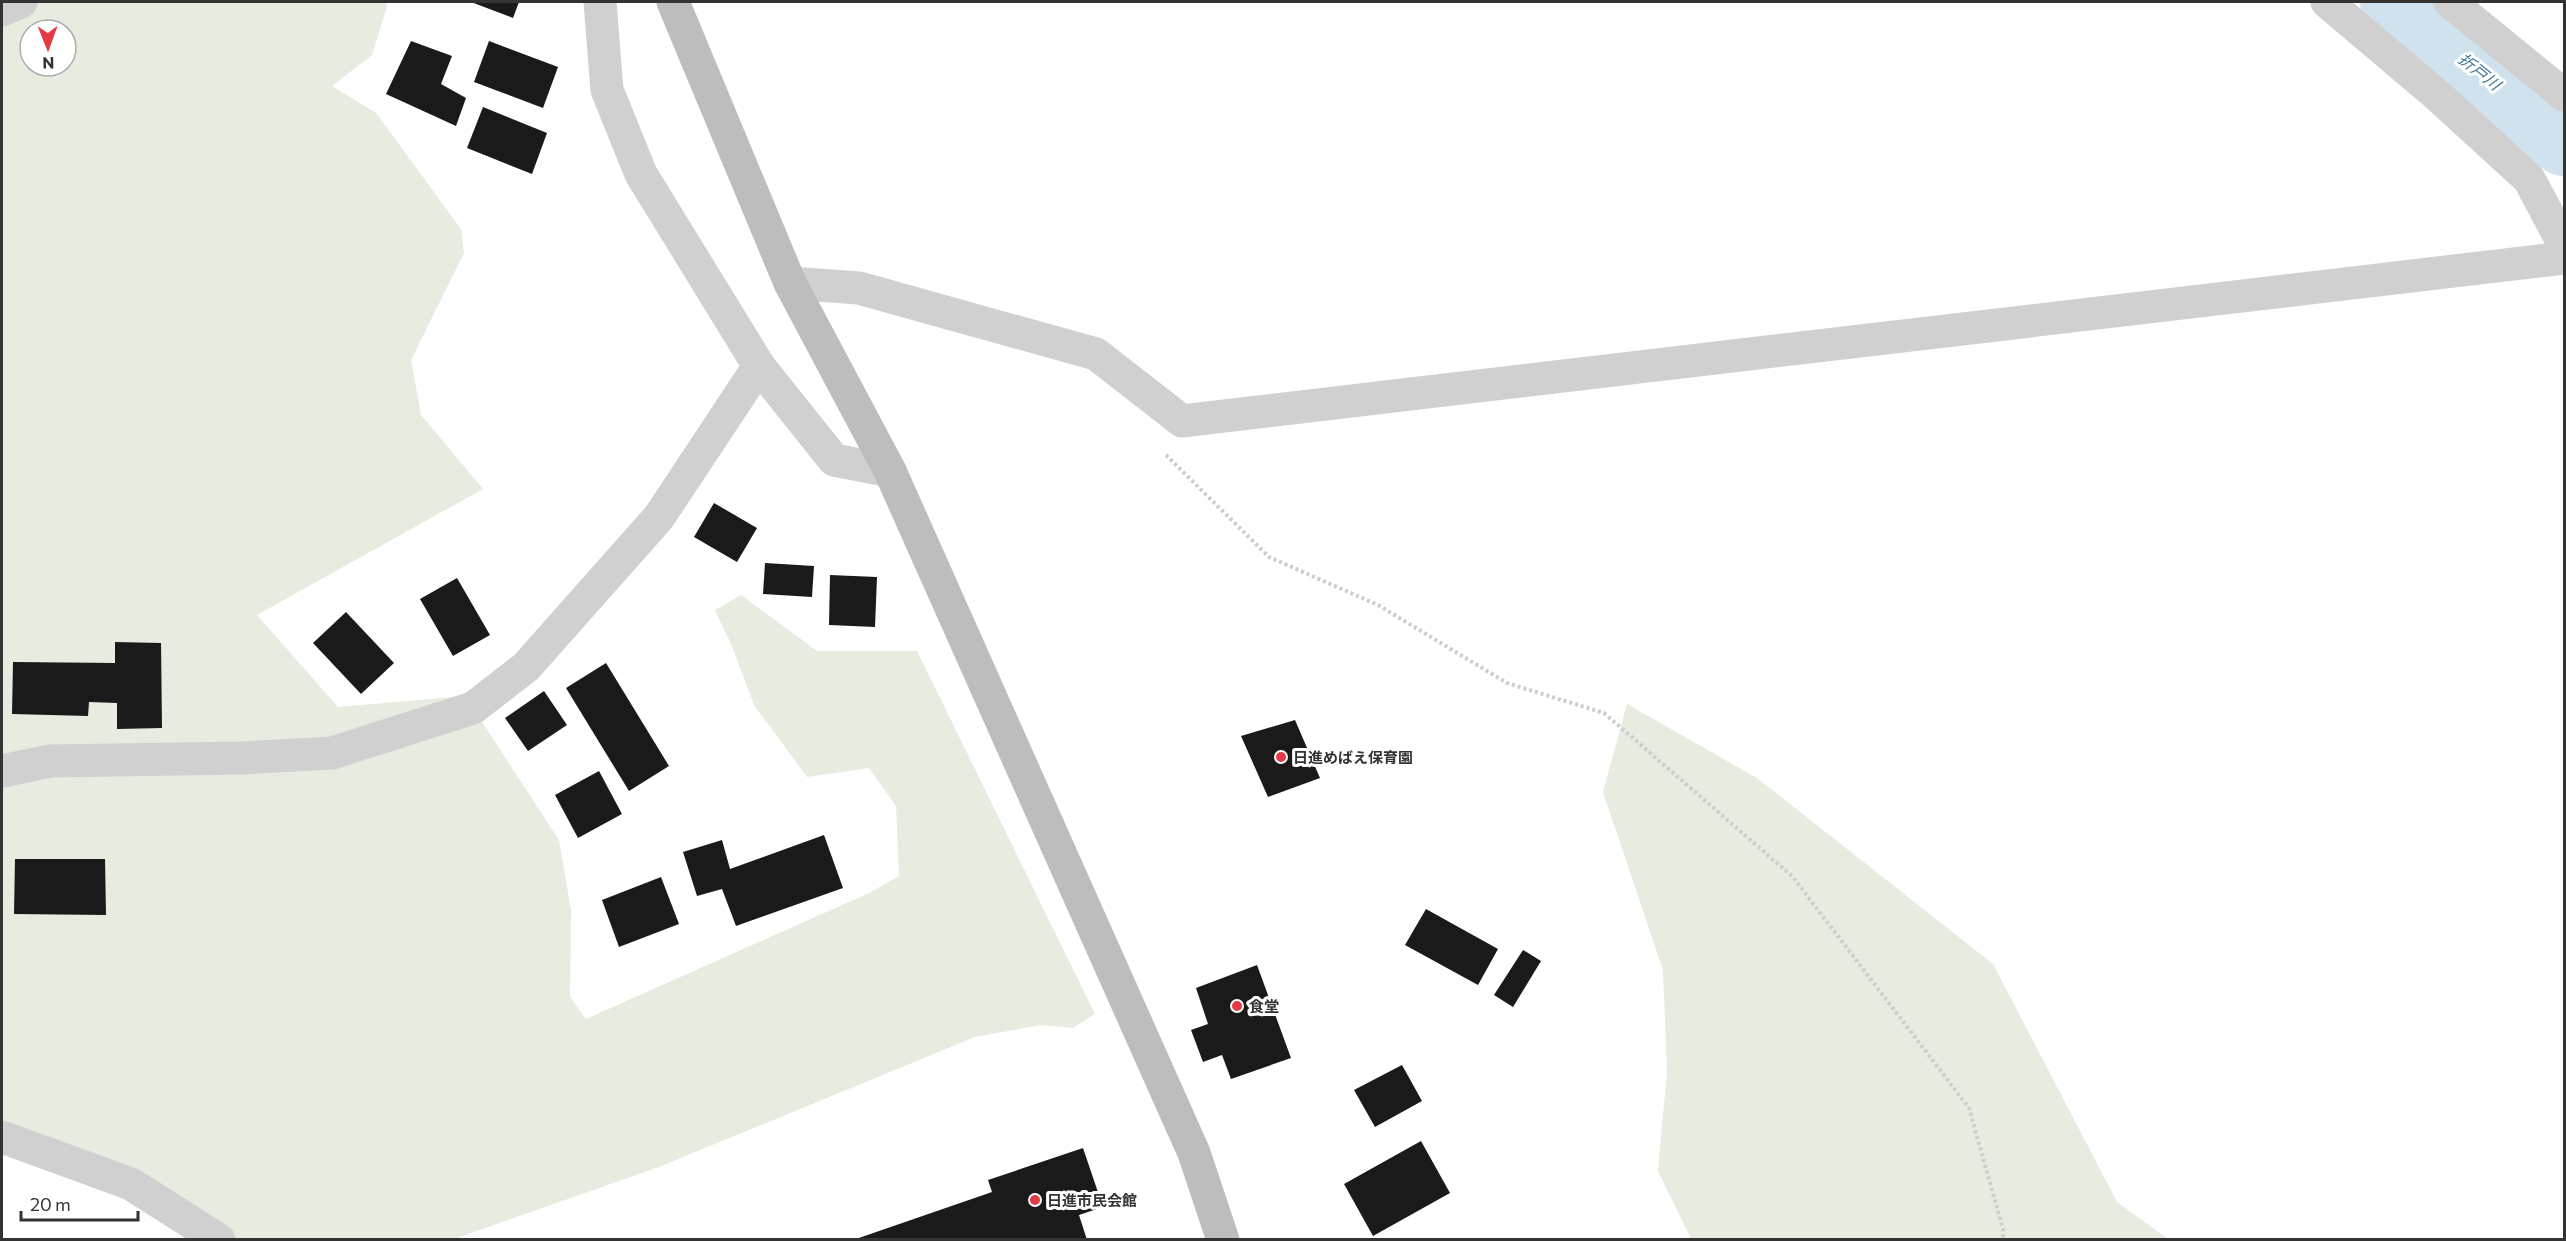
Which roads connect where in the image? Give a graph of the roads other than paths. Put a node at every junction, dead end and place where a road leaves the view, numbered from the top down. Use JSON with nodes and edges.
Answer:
{"nodes":[{"id":1,"x":21,"y":2,"type":"edge"},
{"id":2,"x":600,"y":2,"type":"edge"},
{"id":3,"x":673,"y":2,"type":"edge"},
{"id":4,"x":2327,"y":2,"type":"edge"},
{"id":5,"x":2450,"y":2,"type":"edge"},
{"id":6,"x":2,"y":10,"type":"edge"},
{"id":7,"x":2565,"y":95,"type":"edge"},
{"id":8,"x":2565,"y":245,"type":"edge"},
{"id":9,"x":2565,"y":258,"type":"edge"},
{"id":10,"x":790,"y":283,"type":"junction"},
{"id":11,"x":759,"y":366,"type":"junction"},
{"id":12,"x":890,"y":471,"type":"junction"},
{"id":13,"x":2,"y":771,"type":"edge"},
{"id":14,"x":2,"y":1137,"type":"edge"},
{"id":15,"x":219,"y":1239,"type":"edge"},
{"id":16,"x":1223,"y":1239,"type":"edge"}],
"edges":[{"from":1,"to":6,"type":"street"},
{"from":2,"to":11,"type":"street"},
{"from":3,"to":10,"type":"street"},
{"from":4,"to":8,"type":"street"},
{"from":5,"to":7,"type":"street"},
{"from":9,"to":10,"type":"street"},
{"from":10,"to":12,"type":"street"},
{"from":11,"to":12,"type":"street"},
{"from":11,"to":13,"type":"street"},
{"from":12,"to":16,"type":"street"},
{"from":14,"to":15,"type":"street"}]}
